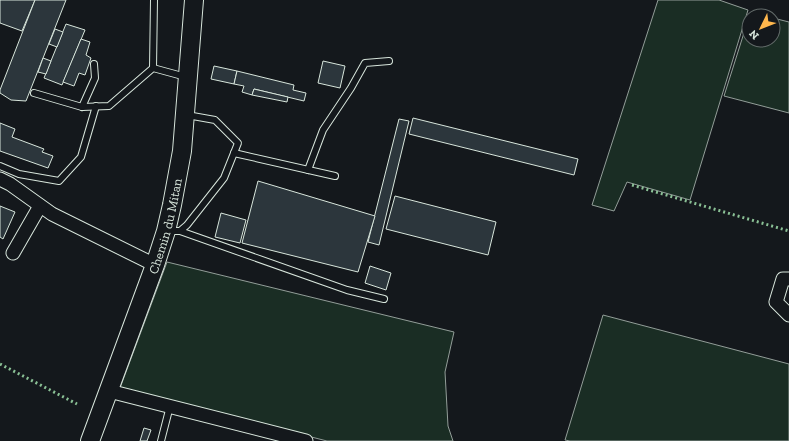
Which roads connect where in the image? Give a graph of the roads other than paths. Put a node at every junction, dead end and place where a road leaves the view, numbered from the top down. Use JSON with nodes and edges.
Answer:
{"nodes":[{"id":1,"x":154,"y":0,"type":"edge"},
{"id":2,"x":194,"y":0,"type":"edge"},
{"id":3,"x":389,"y":61,"type":"dead end"},
{"id":4,"x":94,"y":64,"type":"dead end"},
{"id":5,"x":153,"y":68,"type":"junction"},
{"id":6,"x":188,"y":77,"type":"junction"},
{"id":7,"x":34,"y":93,"type":"dead end"},
{"id":8,"x":96,"y":106,"type":"junction"},
{"id":9,"x":82,"y":107,"type":"junction"},
{"id":10,"x":185,"y":115,"type":"junction"},
{"id":11,"x":234,"y":153,"type":"junction"},
{"id":12,"x":0,"y":166,"type":"edge"},
{"id":13,"x":308,"y":170,"type":"junction"},
{"id":14,"x":335,"y":176,"type":"dead end"},
{"id":15,"x":0,"y":179,"type":"edge"},
{"id":16,"x":40,"y":206,"type":"junction"},
{"id":17,"x":173,"y":231,"type":"junction"},
{"id":18,"x":13,"y":254,"type":"dead end"},
{"id":19,"x":155,"y":265,"type":"junction"},
{"id":20,"x":789,"y":279,"type":"edge"},
{"id":21,"x":384,"y":299,"type":"dead end"},
{"id":22,"x":789,"y":316,"type":"edge"},
{"id":23,"x":109,"y":391,"type":"junction"},
{"id":24,"x":170,"y":406,"type":"junction"},
{"id":25,"x":90,"y":441,"type":"edge"},
{"id":26,"x":160,"y":441,"type":"edge"},
{"id":27,"x":306,"y":441,"type":"edge"}],
"edges":[{"from":1,"to":5,"type":"lane"},
{"from":2,"to":6,"type":"street","name":"Chemin du Mitan"},
{"from":3,"to":13,"type":"lane"},
{"from":4,"to":9,"type":"lane"},
{"from":5,"to":6,"type":"lane"},
{"from":5,"to":8,"type":"lane"},
{"from":6,"to":10,"type":"street","name":"Chemin du Mitan"},
{"from":7,"to":9,"type":"lane"},
{"from":8,"to":9,"type":"lane"},
{"from":8,"to":12,"type":"lane"},
{"from":10,"to":11,"type":"lane"},
{"from":10,"to":17,"type":"street","name":"Chemin du Mitan"},
{"from":11,"to":13,"type":"lane"},
{"from":11,"to":17,"type":"lane"},
{"from":13,"to":14,"type":"lane"},
{"from":15,"to":16,"type":"street"},
{"from":16,"to":18,"type":"street"},
{"from":16,"to":19,"type":"street"},
{"from":17,"to":19,"type":"street","name":"Chemin du Mitan"},
{"from":17,"to":21,"type":"lane"},
{"from":19,"to":23,"type":"street","name":"Chemin du Mitan"},
{"from":20,"to":22,"type":"street"},
{"from":23,"to":24,"type":"street"},
{"from":23,"to":25,"type":"street","name":"Chemin du Mitan"},
{"from":24,"to":26,"type":"lane"},
{"from":24,"to":27,"type":"street"}]}
